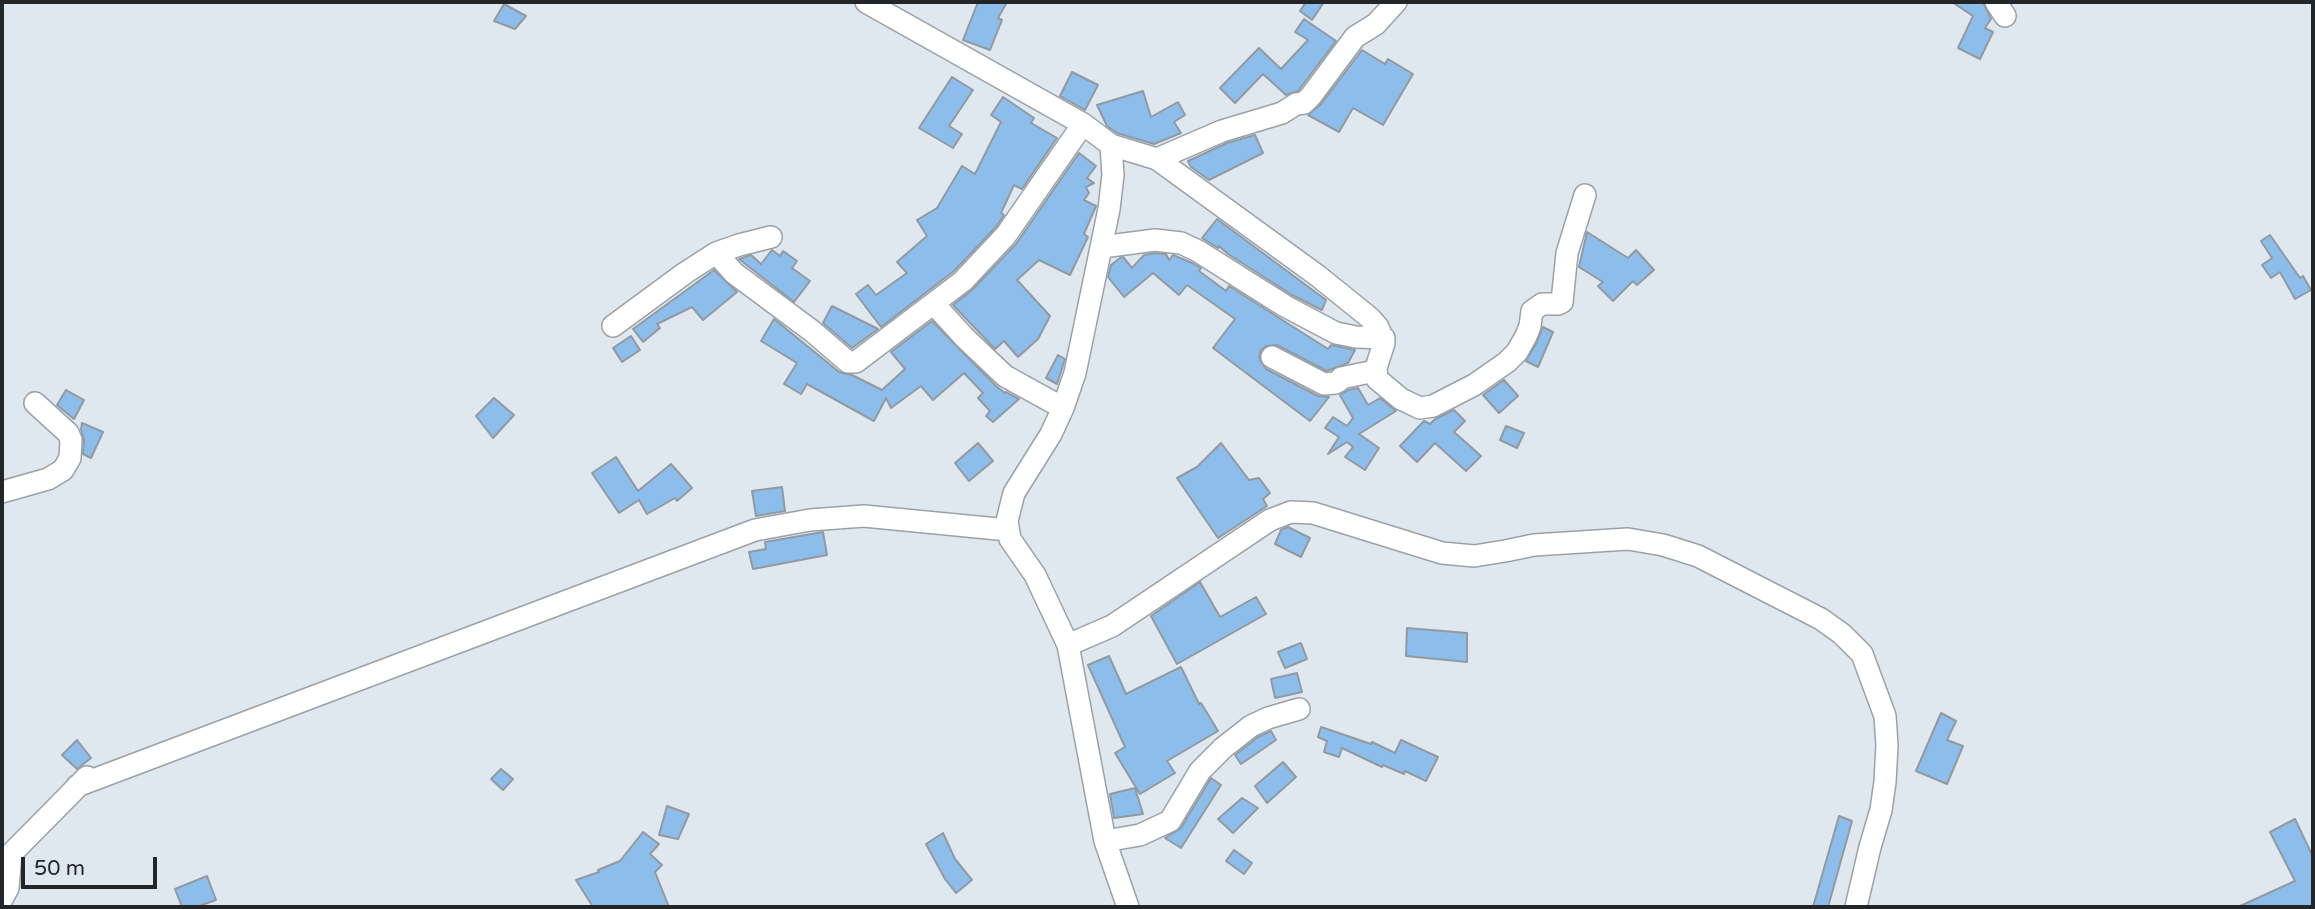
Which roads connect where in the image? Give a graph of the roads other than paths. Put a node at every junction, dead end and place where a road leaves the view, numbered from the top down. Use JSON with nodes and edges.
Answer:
{"nodes":[{"id":1,"x":1396,"y":2,"type":"edge"},
{"id":2,"x":872,"y":3,"type":"edge"},
{"id":3,"x":1083,"y":124,"type":"junction"},
{"id":4,"x":1111,"y":145,"type":"junction"},
{"id":5,"x":1157,"y":159,"type":"junction"},
{"id":6,"x":1585,"y":195,"type":"dead end"},
{"id":7,"x":771,"y":237,"type":"dead end"},
{"id":8,"x":1102,"y":247,"type":"junction"},
{"id":9,"x":716,"y":253,"type":"junction"},
{"id":10,"x":934,"y":304,"type":"junction"},
{"id":11,"x":613,"y":326,"type":"dead end"},
{"id":12,"x":1384,"y":338,"type":"junction"},
{"id":13,"x":1272,"y":356,"type":"dead end"},
{"id":14,"x":1375,"y":372,"type":"junction"},
{"id":15,"x":35,"y":403,"type":"dead end"},
{"id":16,"x":1063,"y":408,"type":"junction"},
{"id":17,"x":2,"y":492,"type":"edge"},
{"id":18,"x":1008,"y":530,"type":"junction"},
{"id":19,"x":1068,"y":645,"type":"junction"},
{"id":20,"x":1299,"y":709,"type":"dead end"},
{"id":21,"x":101,"y":763,"type":"dead end"},
{"id":22,"x":77,"y":786,"type":"junction"},
{"id":23,"x":1105,"y":841,"type":"junction"},
{"id":24,"x":2,"y":899,"type":"edge"},
{"id":25,"x":1128,"y":907,"type":"edge"},
{"id":26,"x":1856,"y":907,"type":"edge"}],
"edges":[{"from":1,"to":5,"type":"street"},
{"from":2,"to":3,"type":"street"},
{"from":3,"to":4,"type":"street"},
{"from":3,"to":10,"type":"street"},
{"from":4,"to":5,"type":"street"},
{"from":4,"to":8,"type":"street"},
{"from":5,"to":12,"type":"street"},
{"from":6,"to":14,"type":"street"},
{"from":7,"to":9,"type":"street"},
{"from":8,"to":12,"type":"street"},
{"from":8,"to":16,"type":"street"},
{"from":9,"to":10,"type":"street"},
{"from":9,"to":11,"type":"street"},
{"from":10,"to":16,"type":"street"},
{"from":12,"to":14,"type":"street"},
{"from":13,"to":14,"type":"street"},
{"from":15,"to":17,"type":"street"},
{"from":16,"to":18,"type":"street"},
{"from":18,"to":19,"type":"street"},
{"from":18,"to":22,"type":"street"},
{"from":19,"to":23,"type":"street"},
{"from":19,"to":26,"type":"street"},
{"from":20,"to":23,"type":"street"},
{"from":21,"to":22,"type":"street"},
{"from":22,"to":24,"type":"street"},
{"from":23,"to":25,"type":"street"}]}
